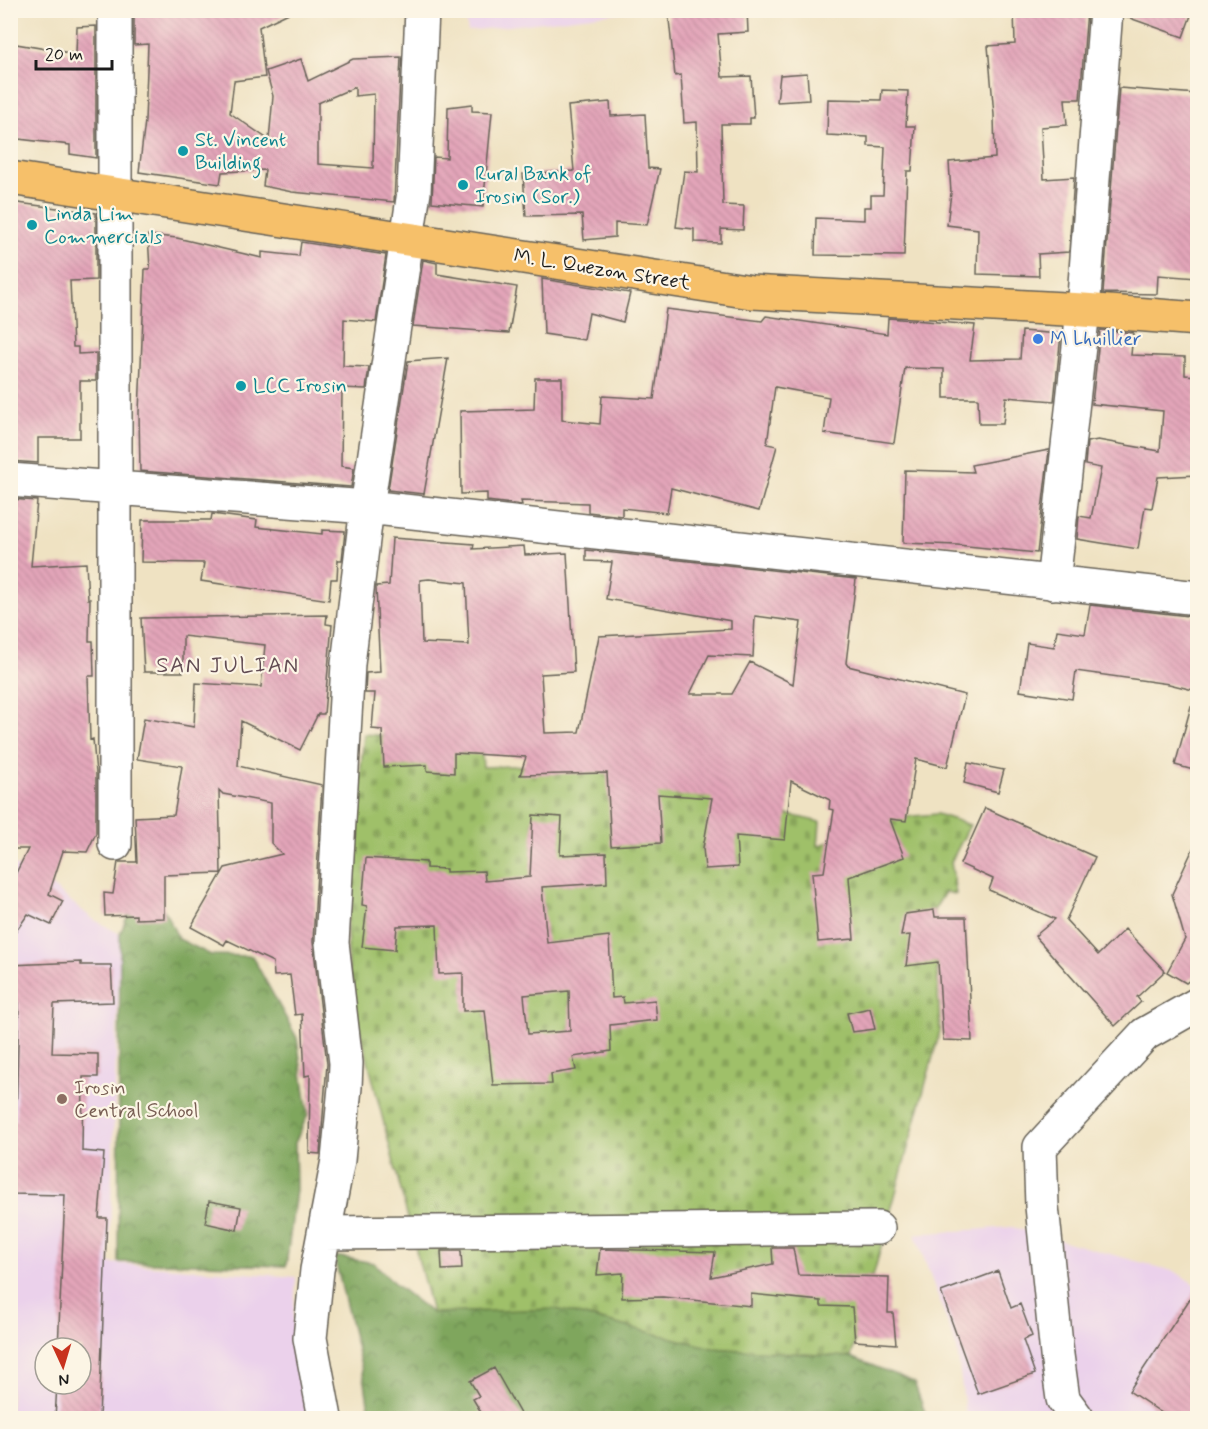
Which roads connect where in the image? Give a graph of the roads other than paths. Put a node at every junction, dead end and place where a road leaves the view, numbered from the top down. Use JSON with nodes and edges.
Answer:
{"nodes":[{"id":1,"x":115,"y":10,"type":"edge"},
{"id":2,"x":422,"y":10,"type":"edge"},
{"id":3,"x":1106,"y":10,"type":"edge"},
{"id":4,"x":10,"y":178,"type":"edge"},
{"id":5,"x":116,"y":194,"type":"junction"},
{"id":6,"x":406,"y":238,"type":"junction"},
{"id":7,"x":1083,"y":310,"type":"junction"},
{"id":8,"x":1197,"y":319,"type":"edge"},
{"id":9,"x":10,"y":480,"type":"edge"},
{"id":10,"x":114,"y":487,"type":"junction"},
{"id":11,"x":368,"y":507,"type":"junction"},
{"id":12,"x":1053,"y":583,"type":"junction"},
{"id":13,"x":1197,"y":598,"type":"edge"},
{"id":14,"x":115,"y":844,"type":"dead end"},
{"id":15,"x":1197,"y":1004,"type":"edge"},
{"id":16,"x":878,"y":1228,"type":"dead end"},
{"id":17,"x":324,"y":1233,"type":"junction"},
{"id":18,"x":325,"y":1419,"type":"edge"},
{"id":19,"x":1077,"y":1419,"type":"edge"}],
"edges":[{"from":1,"to":5,"type":"street"},
{"from":2,"to":6,"type":"street"},
{"from":3,"to":7,"type":"street"},
{"from":4,"to":5,"type":"main road","name":"M. L. Quezon Street"},
{"from":5,"to":6,"type":"main road","name":"M. L. Quezon Street"},
{"from":5,"to":10,"type":"street"},
{"from":6,"to":7,"type":"main road","name":"M. L. Quezon Street"},
{"from":6,"to":11,"type":"street"},
{"from":7,"to":8,"type":"main road","name":"M. L. Quezon Street"},
{"from":7,"to":12,"type":"street"},
{"from":9,"to":10,"type":"street"},
{"from":10,"to":11,"type":"street"},
{"from":10,"to":14,"type":"street"},
{"from":11,"to":12,"type":"street"},
{"from":11,"to":17,"type":"street"},
{"from":12,"to":13,"type":"street"},
{"from":15,"to":19,"type":"street"},
{"from":16,"to":17,"type":"street"},
{"from":17,"to":18,"type":"street"}]}
